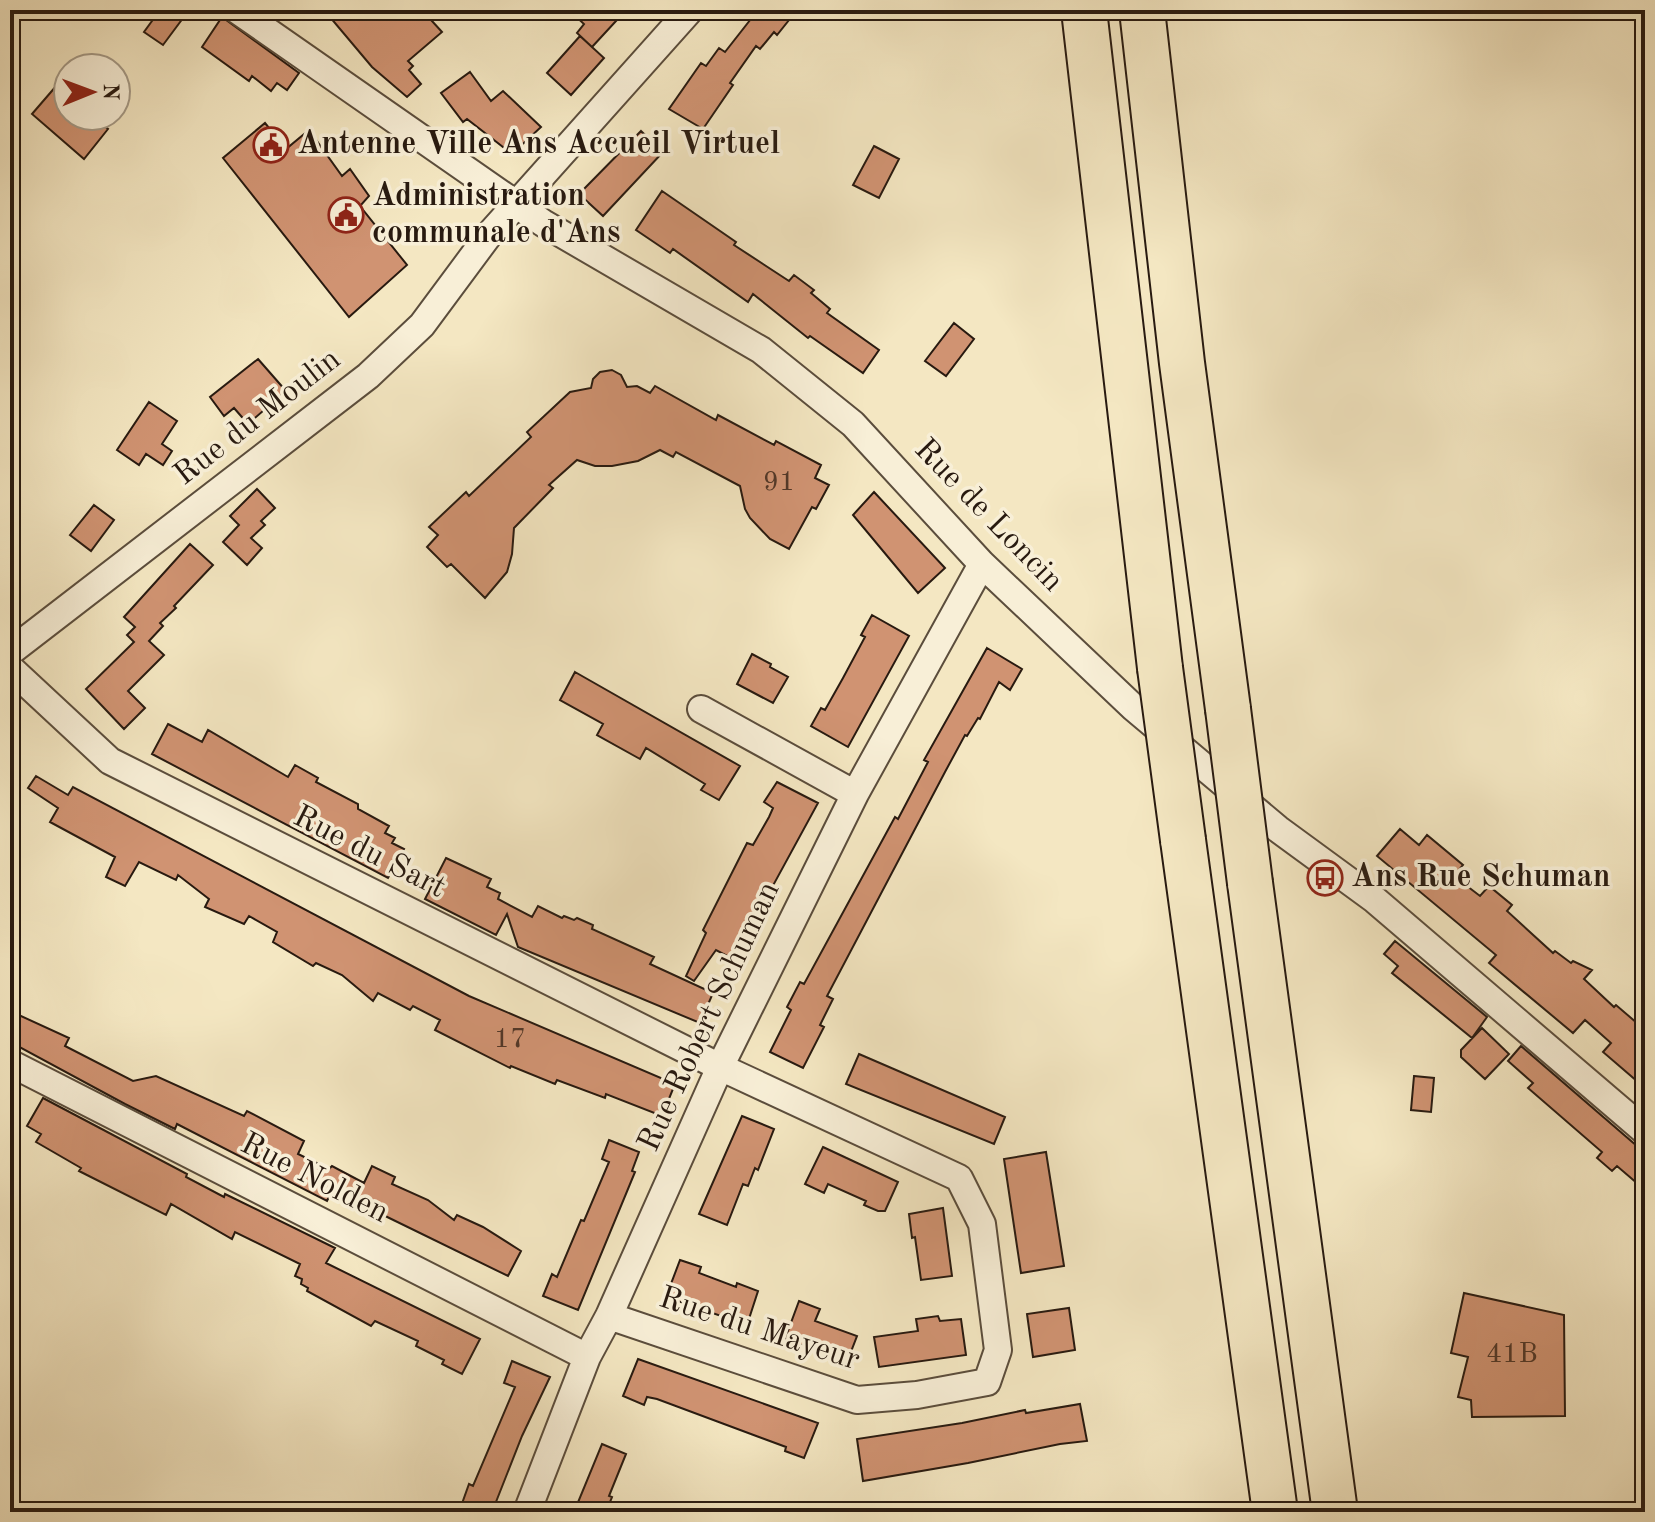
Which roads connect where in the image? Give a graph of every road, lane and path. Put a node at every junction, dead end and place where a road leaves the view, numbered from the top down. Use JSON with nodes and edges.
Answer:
{"nodes":[{"id":1,"x":237,"y":10,"type":"edge"},
{"id":2,"x":690,"y":10,"type":"edge"},
{"id":3,"x":1084,"y":10,"type":"edge"},
{"id":4,"x":1142,"y":10,"type":"edge"},
{"id":5,"x":515,"y":204,"type":"junction"},
{"id":6,"x":982,"y":564,"type":"junction"},
{"id":7,"x":10,"y":652,"type":"edge"},
{"id":8,"x":10,"y":668,"type":"edge"},
{"id":9,"x":701,"y":709,"type":"dead end"},
{"id":10,"x":855,"y":794,"type":"junction"},
{"id":11,"x":10,"y":1063,"type":"edge"},
{"id":12,"x":720,"y":1067,"type":"junction"},
{"id":13,"x":1645,"y":1131,"type":"edge"},
{"id":14,"x":609,"y":1316,"type":"junction"},
{"id":15,"x":587,"y":1357,"type":"junction"},
{"id":16,"x":527,"y":1512,"type":"edge"},
{"id":17,"x":1275,"y":1512,"type":"edge"},
{"id":18,"x":1335,"y":1512,"type":"edge"}],
"edges":[{"from":1,"to":5,"type":"street","name":"Rue de Loncin"},
{"from":2,"to":5,"type":"street","name":"Rue du Moulin"},
{"from":3,"to":17,"type":"highway","bridge":true},
{"from":4,"to":18,"type":"highway","bridge":true},
{"from":5,"to":6,"type":"street","name":"Rue de Loncin"},
{"from":5,"to":7,"type":"street","name":"Rue du Moulin"},
{"from":6,"to":10,"type":"street","name":"Rue Robert Schuman"},
{"from":6,"to":13,"type":"street","name":"Rue de Loncin"},
{"from":8,"to":12,"type":"street","name":"Rue du Sart"},
{"from":9,"to":10,"type":"street"},
{"from":10,"to":12,"type":"street","name":"Rue Robert Schuman"},
{"from":11,"to":15,"type":"street","name":"Rue Nolden"},
{"from":12,"to":14,"type":"street","name":"Rue Robert Schuman"},
{"from":12,"to":14,"type":"street","name":"Rue du Mayeur"},
{"from":14,"to":15,"type":"street","name":"Rue Robert Schuman"},
{"from":15,"to":16,"type":"street","name":"Rue Robert Schuman"}]}
